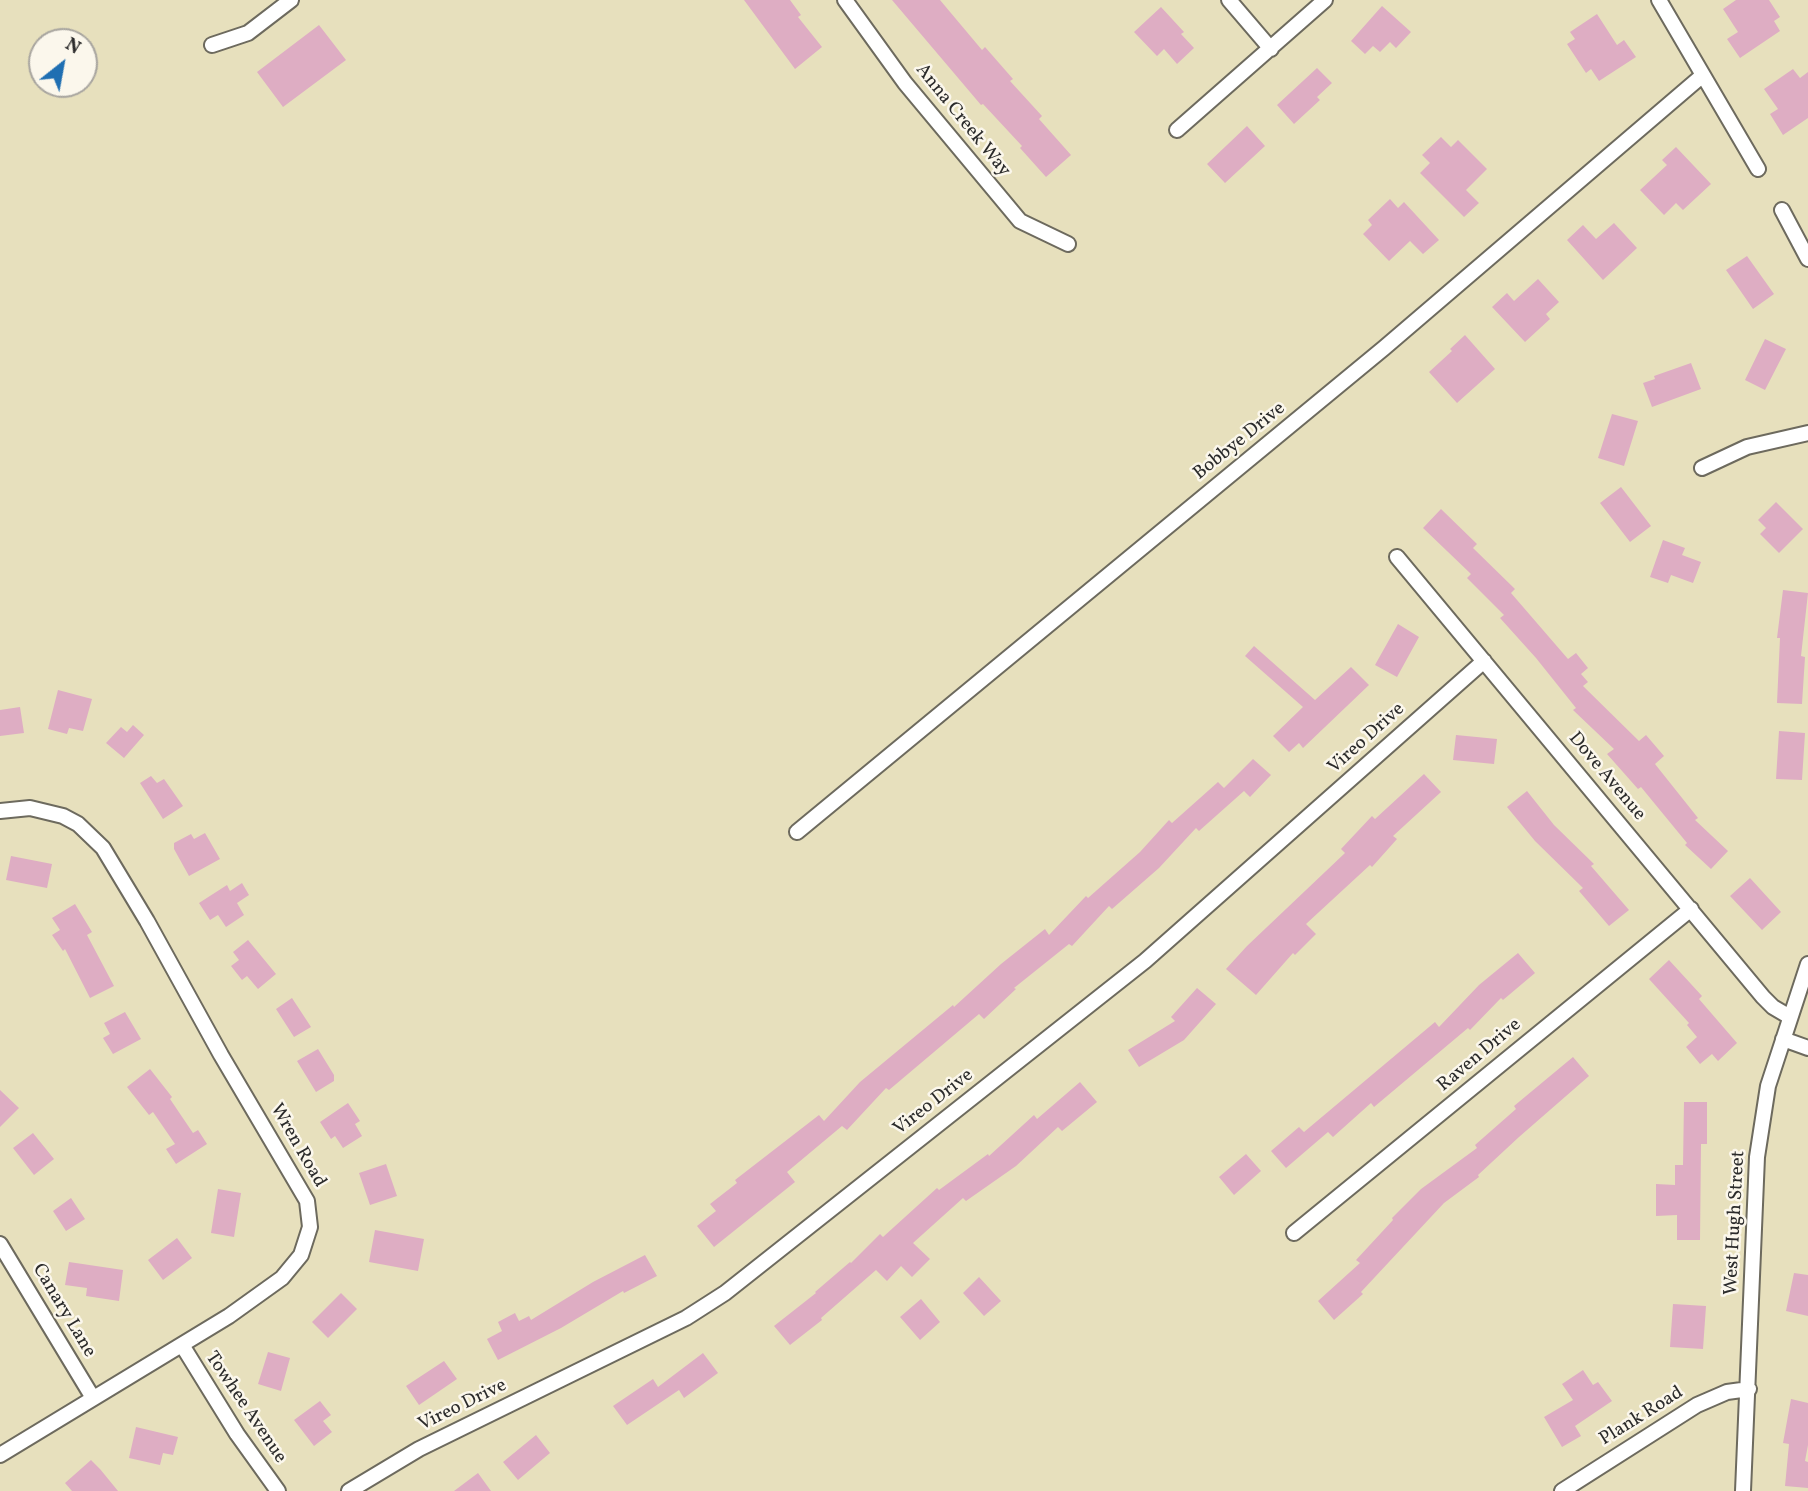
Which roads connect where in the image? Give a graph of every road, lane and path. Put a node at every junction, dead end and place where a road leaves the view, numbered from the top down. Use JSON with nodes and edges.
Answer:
{"nodes":[{"id":1,"x":291,"y":0,"type":"edge"},
{"id":2,"x":845,"y":0,"type":"edge"},
{"id":3,"x":1228,"y":0,"type":"edge"},
{"id":4,"x":1325,"y":0,"type":"edge"},
{"id":5,"x":1659,"y":0,"type":"edge"},
{"id":6,"x":212,"y":45,"type":"dead end"},
{"id":7,"x":1271,"y":49,"type":"junction"},
{"id":8,"x":1703,"y":75,"type":"junction"},
{"id":9,"x":1177,"y":130,"type":"dead end"},
{"id":10,"x":1758,"y":169,"type":"dead end"},
{"id":11,"x":1782,"y":210,"type":"dead end"},
{"id":12,"x":1068,"y":244,"type":"dead end"},
{"id":13,"x":1808,"y":259,"type":"edge"},
{"id":14,"x":1808,"y":433,"type":"edge"},
{"id":15,"x":1702,"y":468,"type":"dead end"},
{"id":16,"x":1397,"y":557,"type":"dead end"},
{"id":17,"x":1484,"y":660,"type":"junction"},
{"id":18,"x":0,"y":811,"type":"edge"},
{"id":19,"x":797,"y":832,"type":"dead end"},
{"id":20,"x":1691,"y":909,"type":"junction"},
{"id":21,"x":1808,"y":964,"type":"edge"},
{"id":22,"x":1790,"y":1017,"type":"junction"},
{"id":23,"x":1783,"y":1039,"type":"junction"},
{"id":24,"x":1808,"y":1048,"type":"edge"},
{"id":25,"x":1294,"y":1233,"type":"dead end"},
{"id":26,"x":0,"y":1244,"type":"edge"},
{"id":27,"x":181,"y":1345,"type":"junction"},
{"id":28,"x":1749,"y":1389,"type":"junction"},
{"id":29,"x":93,"y":1398,"type":"junction"},
{"id":30,"x":0,"y":1455,"type":"edge"},
{"id":31,"x":278,"y":1491,"type":"edge"},
{"id":32,"x":349,"y":1491,"type":"edge"},
{"id":33,"x":1562,"y":1491,"type":"edge"},
{"id":34,"x":1743,"y":1491,"type":"edge"}],
"edges":[{"from":1,"to":6,"type":"street"},
{"from":2,"to":12,"type":"street","name":"Anna Creek Way"},
{"from":3,"to":7,"type":"street"},
{"from":4,"to":7,"type":"street"},
{"from":5,"to":8,"type":"street"},
{"from":7,"to":9,"type":"street"},
{"from":8,"to":10,"type":"street"},
{"from":8,"to":19,"type":"street","name":"Bobbye Drive"},
{"from":11,"to":13,"type":"street"},
{"from":14,"to":15,"type":"street"},
{"from":16,"to":17,"type":"street","name":"Dove Avenue"},
{"from":17,"to":20,"type":"street","name":"Dove Avenue"},
{"from":17,"to":32,"type":"street","name":"Vireo Drive"},
{"from":18,"to":27,"type":"street","name":"Wren Road"},
{"from":20,"to":22,"type":"street","name":"Dove Avenue"},
{"from":20,"to":25,"type":"street","name":"Raven Drive"},
{"from":21,"to":22,"type":"street","name":"West Hugh Street"},
{"from":22,"to":23,"type":"street","name":"West Hugh Street"},
{"from":23,"to":24,"type":"street"},
{"from":23,"to":28,"type":"street","name":"West Hugh Street"},
{"from":26,"to":29,"type":"street","name":"Canary Lane"},
{"from":27,"to":29,"type":"street","name":"Wren Road"},
{"from":27,"to":31,"type":"street","name":"Towhee Avenue"},
{"from":28,"to":33,"type":"street","name":"Plank Road"},
{"from":28,"to":34,"type":"street","name":"West Hugh Street"},
{"from":29,"to":30,"type":"street","name":"Wren Road"}]}
